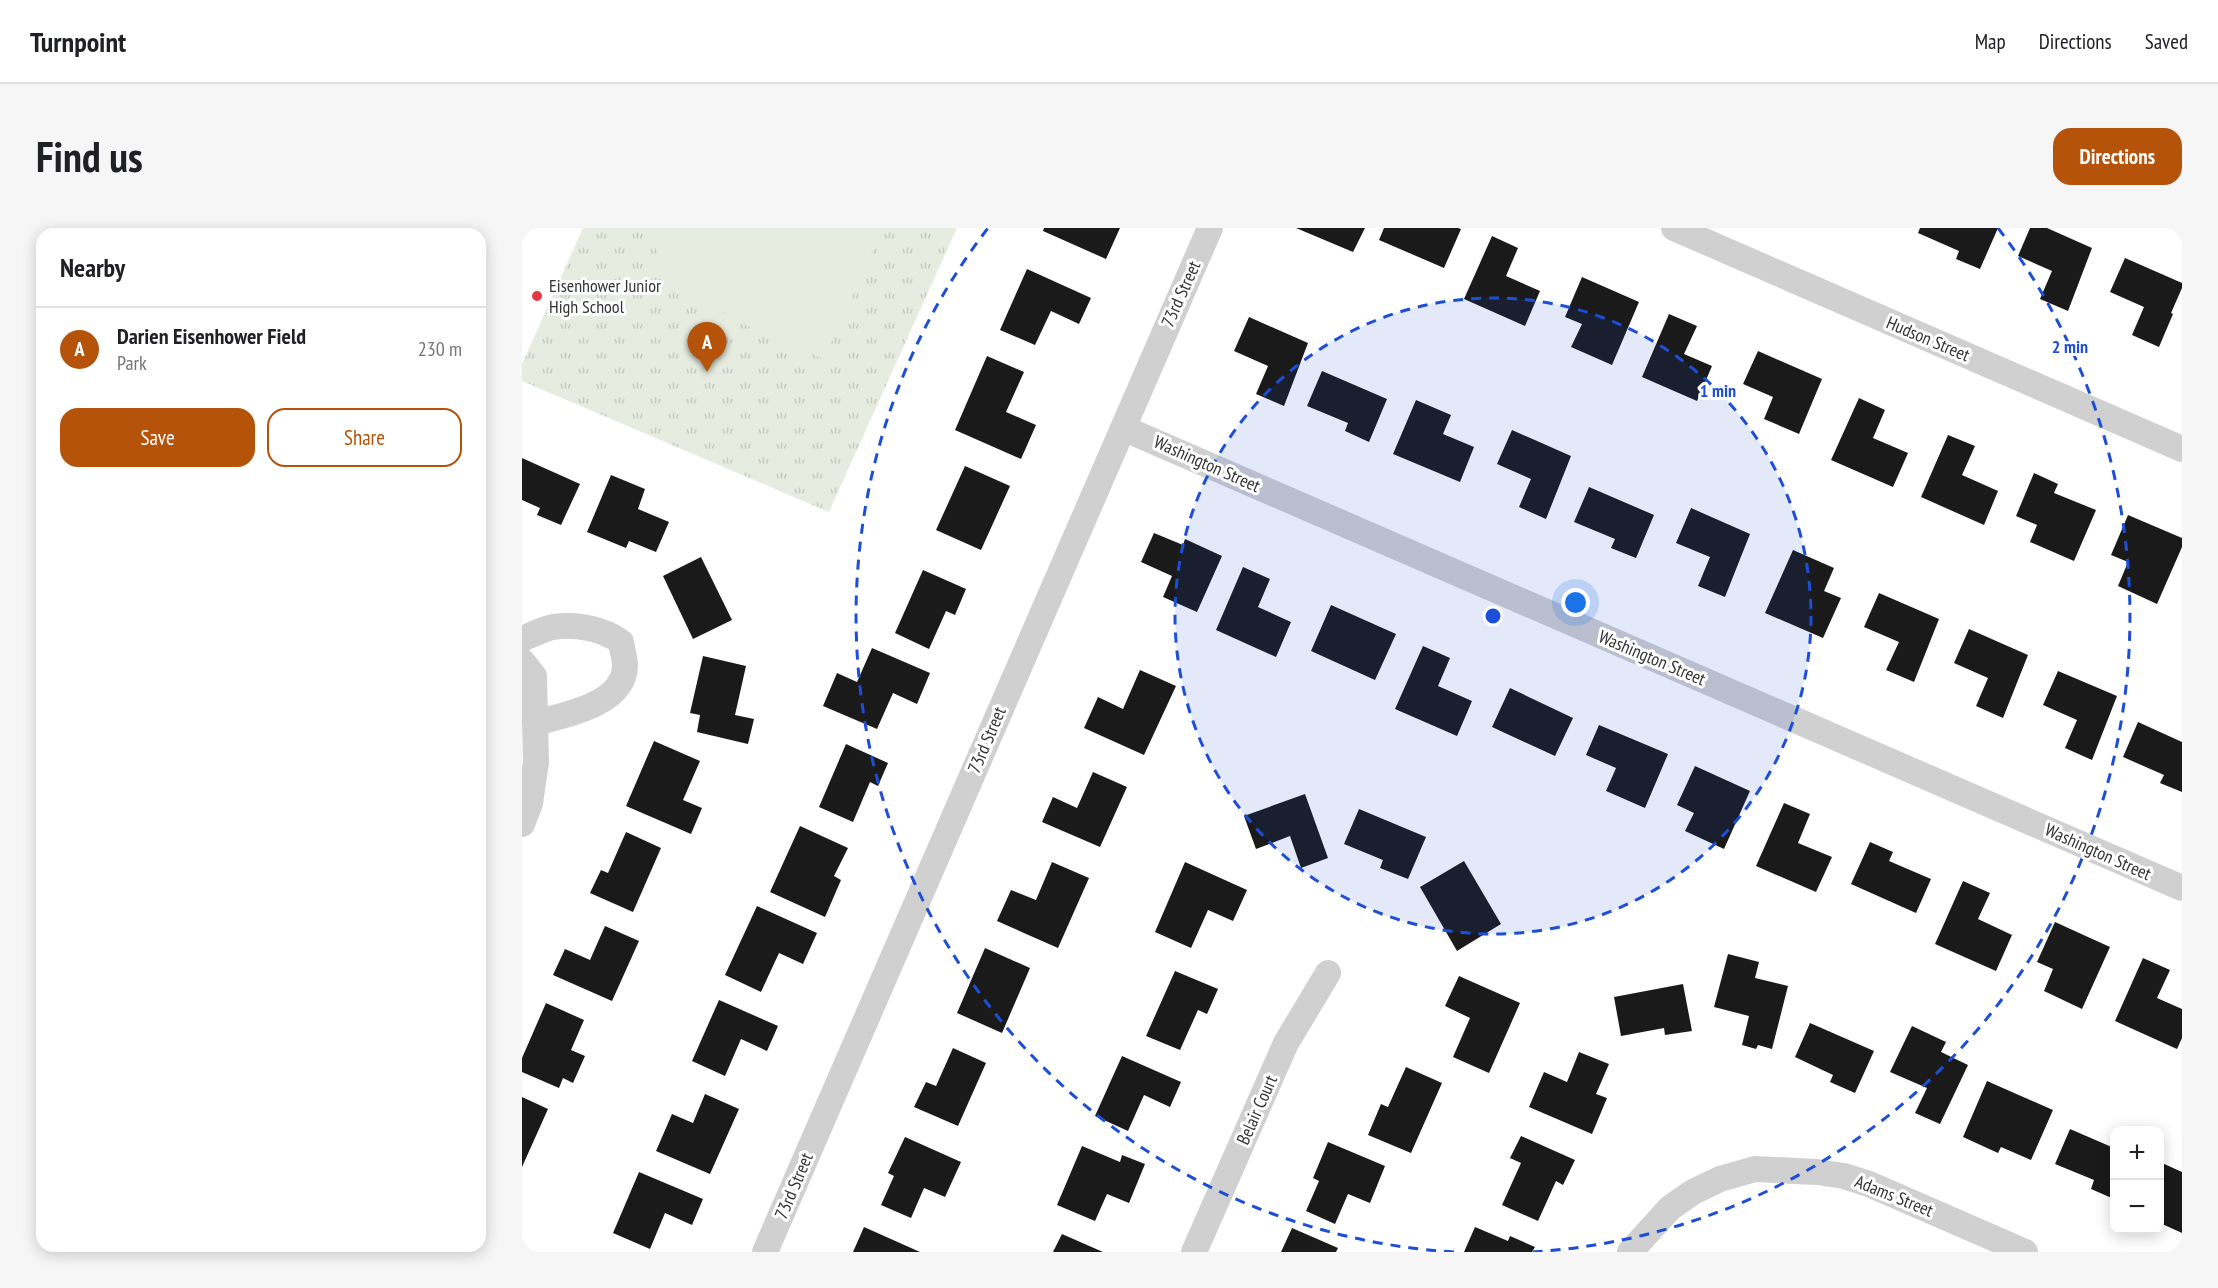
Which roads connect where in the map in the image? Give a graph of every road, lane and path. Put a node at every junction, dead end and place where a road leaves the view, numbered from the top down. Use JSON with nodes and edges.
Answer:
{"nodes":[{"id":1,"x":1210,"y":228,"type":"edge"},
{"id":2,"x":1674,"y":228,"type":"edge"},
{"id":3,"x":1123,"y":428,"type":"junction"},
{"id":4,"x":2182,"y":449,"type":"edge"},
{"id":5,"x":522,"y":639,"type":"edge"},
{"id":6,"x":528,"y":669,"type":"edge"},
{"id":7,"x":535,"y":723,"type":"junction"},
{"id":8,"x":522,"y":824,"type":"edge"},
{"id":9,"x":2182,"y":888,"type":"edge"},
{"id":10,"x":1328,"y":973,"type":"dead end"},
{"id":11,"x":765,"y":1252,"type":"edge"},
{"id":12,"x":1194,"y":1252,"type":"edge"},
{"id":13,"x":1630,"y":1252,"type":"edge"},
{"id":14,"x":2025,"y":1252,"type":"edge"}],
"edges":[{"from":1,"to":3,"type":"street","name":"73rd Street"},
{"from":2,"to":4,"type":"street","name":"Hudson Street"},
{"from":3,"to":9,"type":"street","name":"Washington Street"},
{"from":3,"to":11,"type":"street","name":"73rd Street"},
{"from":5,"to":7,"type":"street"},
{"from":6,"to":7,"type":"street"},
{"from":7,"to":8,"type":"street"},
{"from":10,"to":12,"type":"street","name":"Belair Court"},
{"from":13,"to":14,"type":"street","name":"Adams Street"}]}
